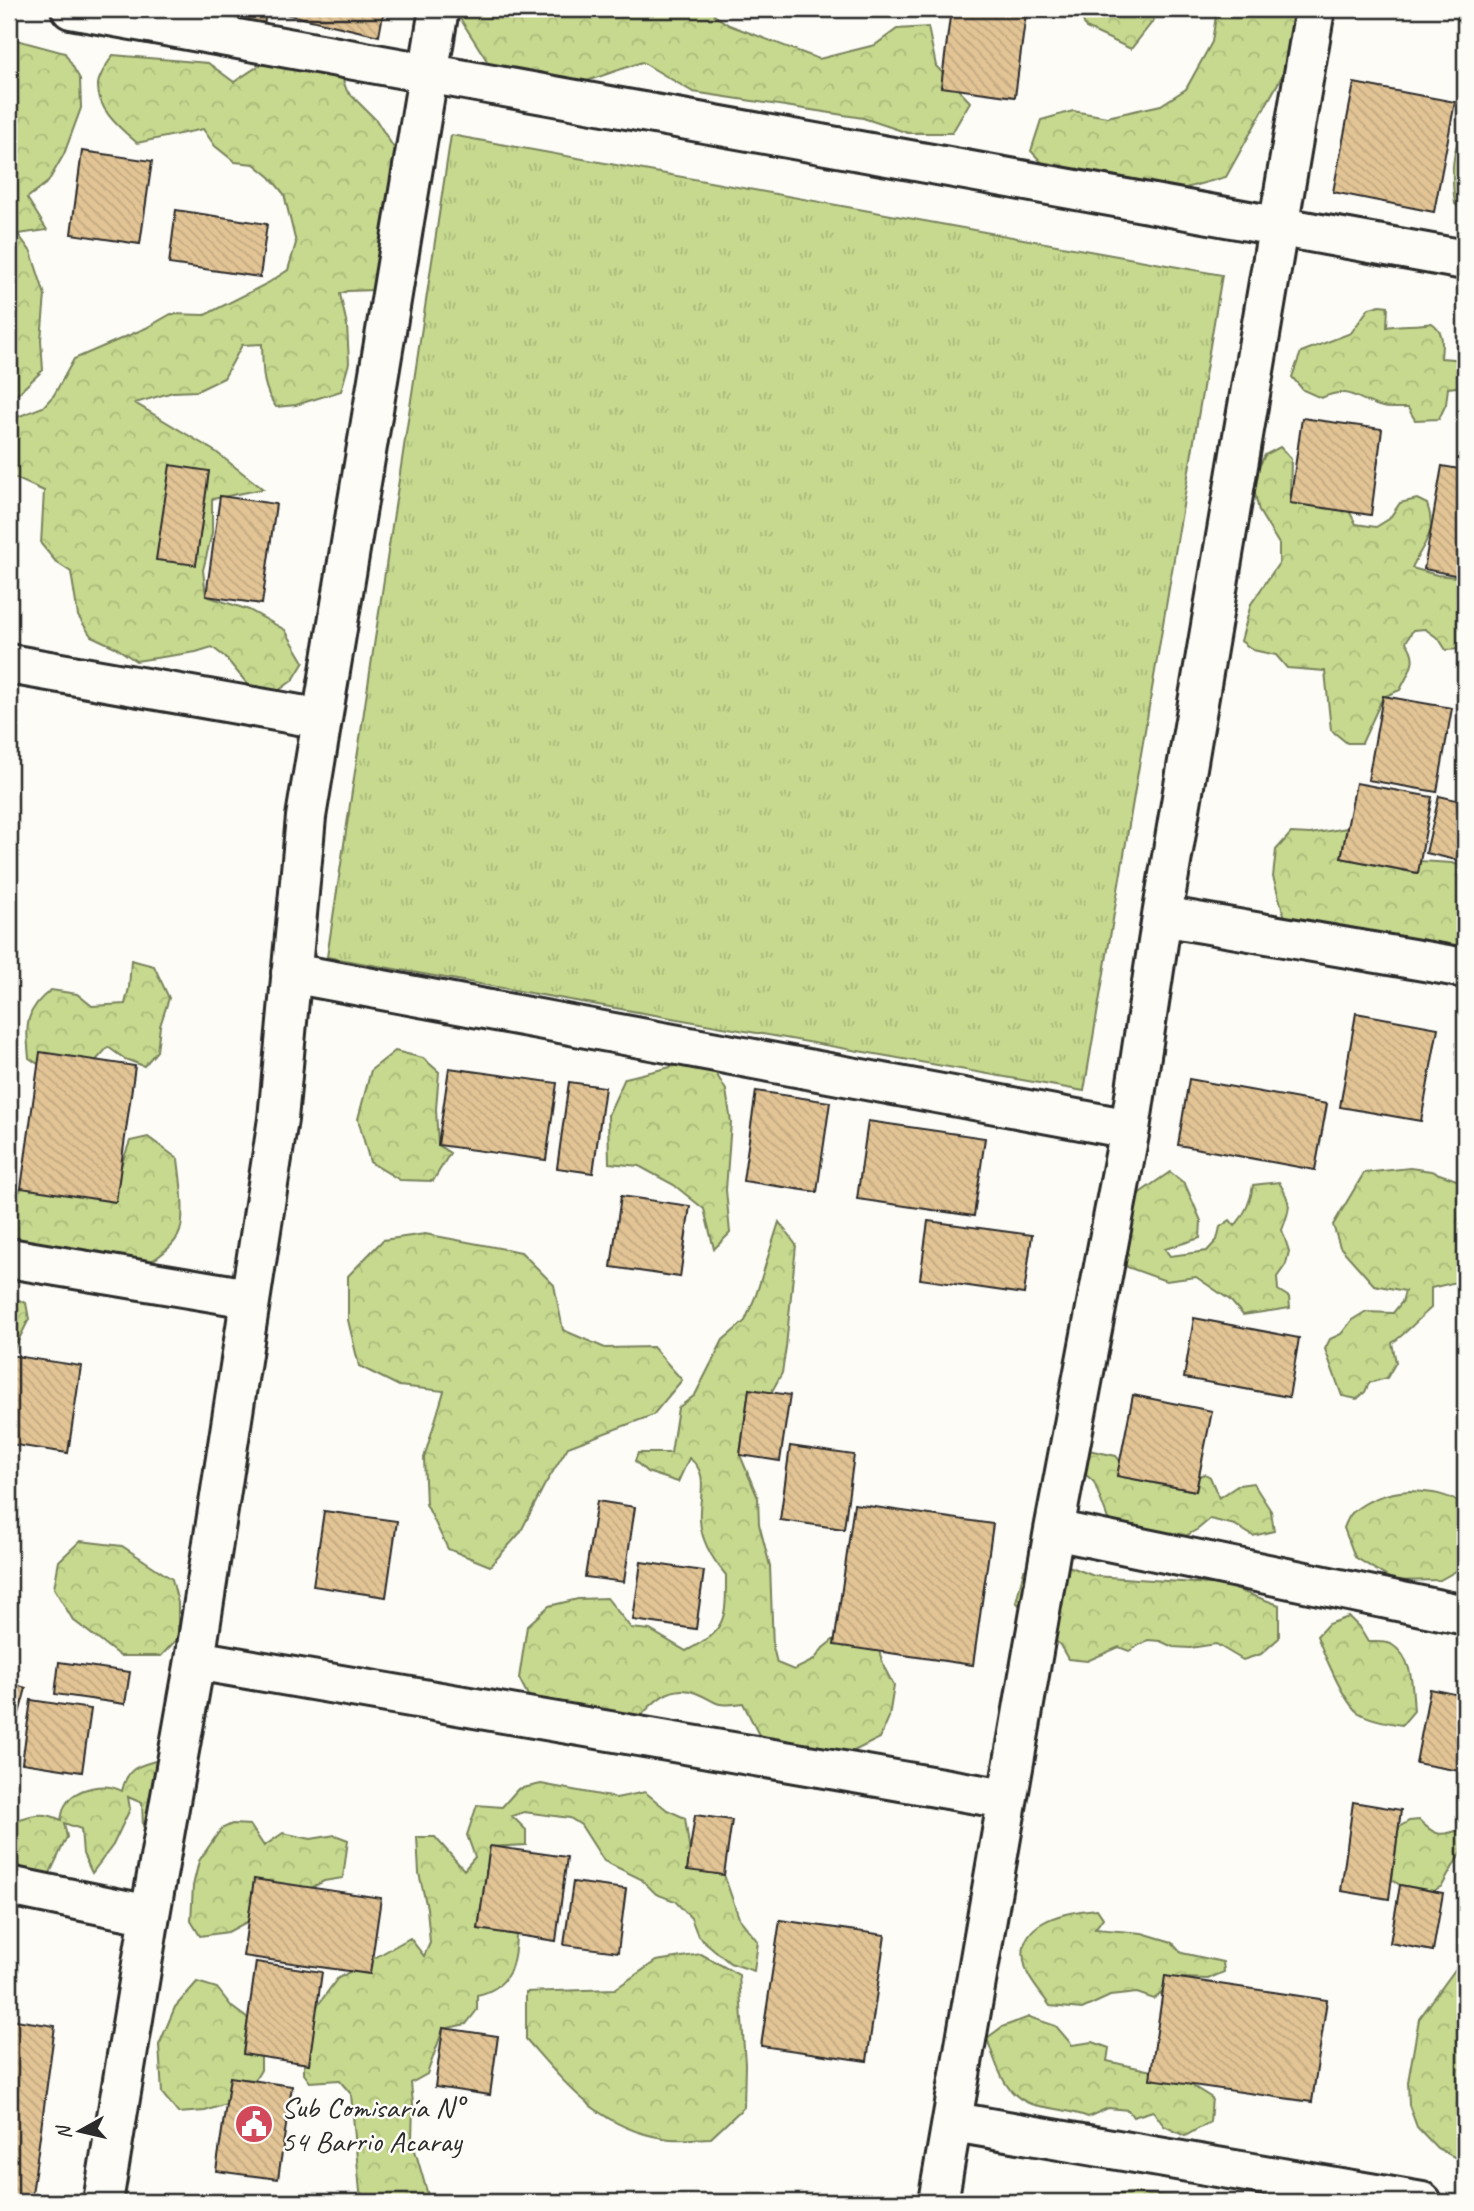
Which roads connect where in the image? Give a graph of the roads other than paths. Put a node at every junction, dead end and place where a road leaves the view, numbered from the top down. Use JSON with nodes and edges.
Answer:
{"nodes":[{"id":1,"x":71,"y":9,"type":"edge"},
{"id":2,"x":439,"y":9,"type":"edge"},
{"id":3,"x":1315,"y":9,"type":"edge"},
{"id":4,"x":428,"y":74,"type":"junction"},
{"id":5,"x":1280,"y":225,"type":"junction"},
{"id":6,"x":1465,"y":260,"type":"edge"},
{"id":7,"x":9,"y":664,"type":"edge"},
{"id":8,"x":322,"y":719,"type":"junction"},
{"id":9,"x":1162,"y":916,"type":"junction"},
{"id":10,"x":1465,"y":968,"type":"edge"},
{"id":11,"x":292,"y":973,"type":"junction"},
{"id":12,"x":1130,"y":1129,"type":"junction"},
{"id":13,"x":9,"y":1258,"type":"edge"},
{"id":14,"x":249,"y":1298,"type":"junction"},
{"id":15,"x":1054,"y":1530,"type":"junction"},
{"id":16,"x":1465,"y":1615,"type":"edge"},
{"id":17,"x":195,"y":1660,"type":"junction"},
{"id":18,"x":1006,"y":1799,"type":"junction"},
{"id":19,"x":9,"y":1886,"type":"edge"},
{"id":20,"x":149,"y":1915,"type":"junction"},
{"id":21,"x":954,"y":2122,"type":"junction"},
{"id":22,"x":103,"y":2202,"type":"edge"},
{"id":23,"x":938,"y":2202,"type":"edge"},
{"id":24,"x":1422,"y":2202,"type":"edge"}],
"edges":[{"from":1,"to":4,"type":"street"},
{"from":2,"to":4,"type":"street"},
{"from":3,"to":5,"type":"street"},
{"from":4,"to":5,"type":"street"},
{"from":4,"to":8,"type":"street"},
{"from":5,"to":6,"type":"street"},
{"from":5,"to":9,"type":"street"},
{"from":7,"to":8,"type":"street"},
{"from":8,"to":11,"type":"street"},
{"from":9,"to":10,"type":"street"},
{"from":9,"to":12,"type":"street"},
{"from":11,"to":12,"type":"street"},
{"from":11,"to":14,"type":"street"},
{"from":12,"to":15,"type":"street"},
{"from":13,"to":14,"type":"street"},
{"from":14,"to":17,"type":"street"},
{"from":15,"to":16,"type":"street"},
{"from":15,"to":18,"type":"street"},
{"from":17,"to":18,"type":"street"},
{"from":17,"to":20,"type":"street"},
{"from":18,"to":21,"type":"street"},
{"from":19,"to":20,"type":"street"},
{"from":20,"to":22,"type":"street"},
{"from":21,"to":23,"type":"street"},
{"from":21,"to":24,"type":"street"}]}
